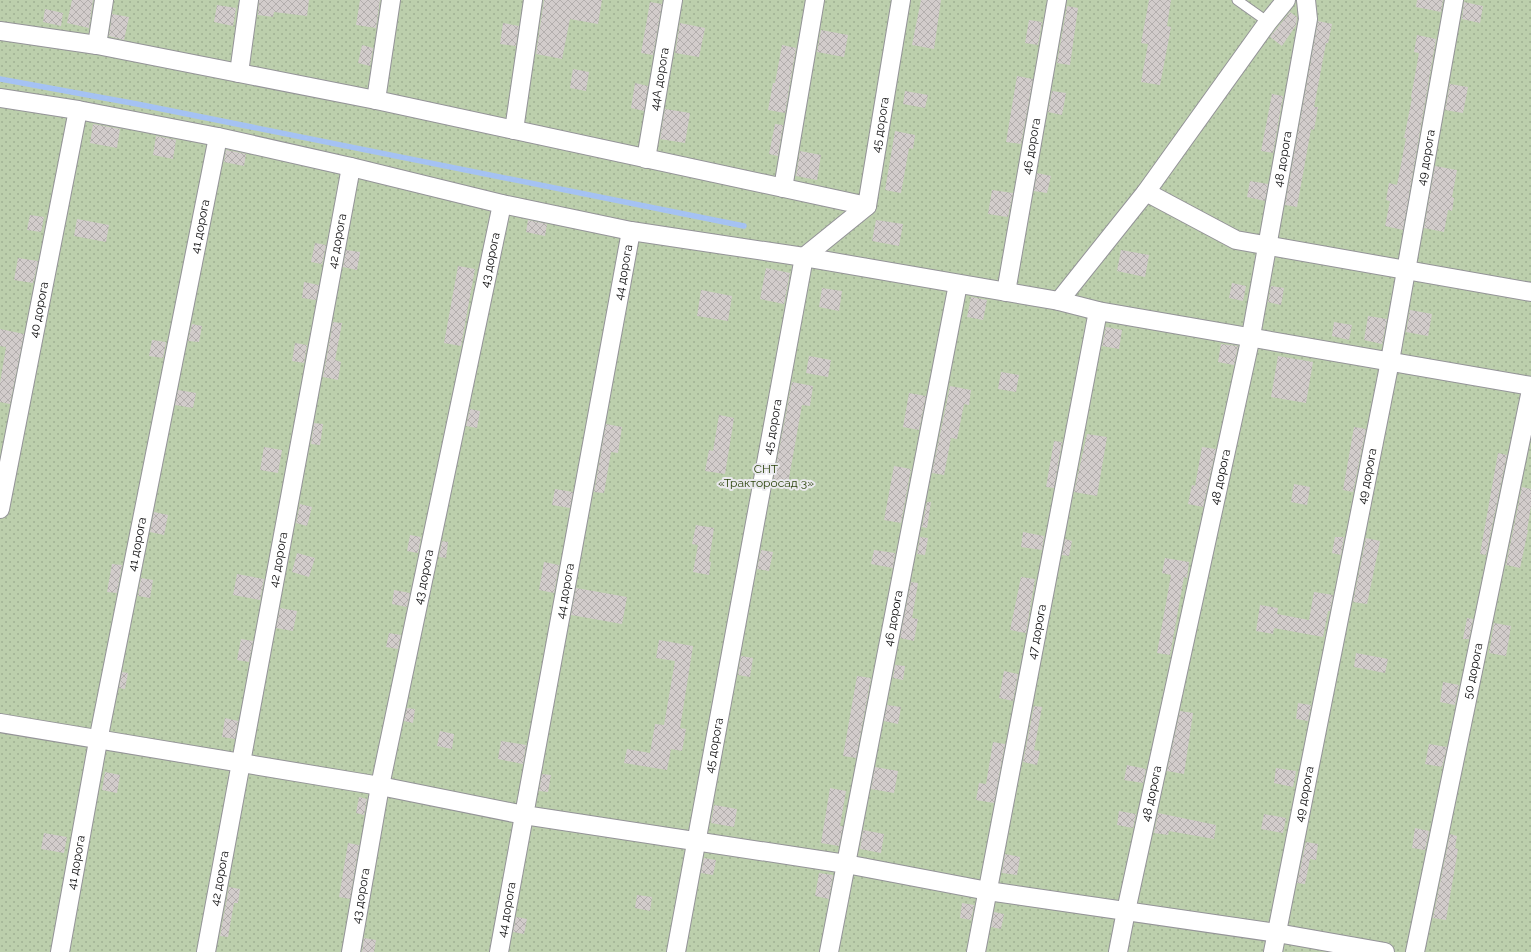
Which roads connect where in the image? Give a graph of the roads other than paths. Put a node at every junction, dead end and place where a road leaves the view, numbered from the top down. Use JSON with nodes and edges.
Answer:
{"nodes":[{"id":1,"x":104,"y":0,"type":"edge"},
{"id":2,"x":249,"y":0,"type":"edge"},
{"id":3,"x":391,"y":0,"type":"edge"},
{"id":4,"x":533,"y":0,"type":"edge"},
{"id":5,"x":673,"y":0,"type":"edge"},
{"id":6,"x":815,"y":0,"type":"edge"},
{"id":7,"x":901,"y":0,"type":"edge"},
{"id":8,"x":1057,"y":0,"type":"edge"},
{"id":9,"x":1238,"y":0,"type":"edge"},
{"id":10,"x":1286,"y":0,"type":"edge"},
{"id":11,"x":1306,"y":0,"type":"edge"},
{"id":12,"x":1454,"y":0,"type":"edge"},
{"id":13,"x":1268,"y":22,"type":"junction"},
{"id":14,"x":0,"y":31,"type":"edge"},
{"id":15,"x":97,"y":45,"type":"junction"},
{"id":16,"x":239,"y":73,"type":"junction"},
{"id":17,"x":0,"y":98,"type":"edge"},
{"id":18,"x":376,"y":100,"type":"junction"},
{"id":19,"x":78,"y":110,"type":"junction"},
{"id":20,"x":514,"y":130,"type":"junction"},
{"id":21,"x":218,"y":138,"type":"junction"},
{"id":22,"x":646,"y":159,"type":"junction"},
{"id":23,"x":351,"y":167,"type":"junction"},
{"id":24,"x":783,"y":188,"type":"junction"},
{"id":25,"x":1146,"y":192,"type":"junction"},
{"id":26,"x":502,"y":204,"type":"junction"},
{"id":27,"x":867,"y":206,"type":"junction"},
{"id":28,"x":631,"y":231,"type":"junction"},
{"id":29,"x":1267,"y":245,"type":"junction"},
{"id":30,"x":804,"y":257,"type":"junction"},
{"id":31,"x":1406,"y":270,"type":"junction"},
{"id":32,"x":958,"y":284,"type":"junction"},
{"id":33,"x":1006,"y":292,"type":"junction"},
{"id":34,"x":1531,"y":292,"type":"edge"},
{"id":35,"x":1059,"y":301,"type":"junction"},
{"id":36,"x":1098,"y":311,"type":"junction"},
{"id":37,"x":1251,"y":336,"type":"junction"},
{"id":38,"x":1390,"y":361,"type":"junction"},
{"id":39,"x":1531,"y":386,"type":"edge"},
{"id":40,"x":1531,"y":390,"type":"edge"},
{"id":41,"x":0,"y":510,"type":"edge"},
{"id":42,"x":0,"y":723,"type":"edge"},
{"id":43,"x":98,"y":741,"type":"junction"},
{"id":44,"x":240,"y":763,"type":"junction"},
{"id":45,"x":380,"y":786,"type":"junction"},
{"id":46,"x":524,"y":815,"type":"junction"},
{"id":47,"x":697,"y":842,"type":"junction"},
{"id":48,"x":846,"y":864,"type":"junction"},
{"id":49,"x":988,"y":891,"type":"junction"},
{"id":50,"x":1126,"y":911,"type":"junction"},
{"id":51,"x":1277,"y":933,"type":"junction"},
{"id":52,"x":60,"y":952,"type":"edge"},
{"id":53,"x":206,"y":952,"type":"edge"},
{"id":54,"x":351,"y":952,"type":"edge"},
{"id":55,"x":499,"y":952,"type":"edge"},
{"id":56,"x":676,"y":952,"type":"edge"},
{"id":57,"x":829,"y":952,"type":"edge"},
{"id":58,"x":976,"y":952,"type":"edge"},
{"id":59,"x":1118,"y":952,"type":"edge"},
{"id":60,"x":1273,"y":952,"type":"edge"},
{"id":61,"x":1384,"y":952,"type":"edge"},
{"id":62,"x":1415,"y":952,"type":"edge"}],
"edges":[{"from":1,"to":15,"type":"street"},
{"from":2,"to":16,"type":"street"},
{"from":3,"to":18,"type":"street"},
{"from":4,"to":20,"type":"street"},
{"from":5,"to":22,"type":"street","name":"44А дорога"},
{"from":6,"to":24,"type":"street"},
{"from":7,"to":27,"type":"street","name":"45 дорога"},
{"from":8,"to":33,"type":"street","name":"46 дорога"},
{"from":9,"to":13,"type":"lane"},
{"from":10,"to":13,"type":"street"},
{"from":11,"to":29,"type":"street","name":"48 дорога"},
{"from":12,"to":31,"type":"street","name":"49 дорога"},
{"from":13,"to":25,"type":"street"},
{"from":14,"to":15,"type":"street"},
{"from":15,"to":16,"type":"street"},
{"from":16,"to":18,"type":"street"},
{"from":17,"to":19,"type":"street"},
{"from":18,"to":20,"type":"street"},
{"from":19,"to":21,"type":"street"},
{"from":19,"to":41,"type":"street","name":"40 дорога"},
{"from":20,"to":22,"type":"street"},
{"from":21,"to":23,"type":"street"},
{"from":21,"to":43,"type":"street","name":"41 дорога"},
{"from":22,"to":24,"type":"street"},
{"from":23,"to":26,"type":"street"},
{"from":23,"to":44,"type":"street","name":"42 дорога"},
{"from":24,"to":27,"type":"street"},
{"from":25,"to":29,"type":"street"},
{"from":25,"to":35,"type":"street"},
{"from":26,"to":28,"type":"street"},
{"from":26,"to":45,"type":"street","name":"43 дорога"},
{"from":27,"to":30,"type":"street"},
{"from":28,"to":30,"type":"street"},
{"from":28,"to":46,"type":"street","name":"44 дорога"},
{"from":29,"to":31,"type":"street"},
{"from":29,"to":37,"type":"street","name":"48 дорога"},
{"from":30,"to":32,"type":"street"},
{"from":30,"to":47,"type":"street","name":"45 дорога"},
{"from":31,"to":34,"type":"street"},
{"from":31,"to":38,"type":"street","name":"49 дорога"},
{"from":32,"to":33,"type":"street"},
{"from":32,"to":48,"type":"street","name":"46 дорога"},
{"from":33,"to":35,"type":"street"},
{"from":35,"to":36,"type":"street"},
{"from":36,"to":37,"type":"street"},
{"from":36,"to":49,"type":"street","name":"47 дорога"},
{"from":37,"to":38,"type":"street"},
{"from":37,"to":50,"type":"street","name":"48 дорога"},
{"from":38,"to":39,"type":"street"},
{"from":38,"to":51,"type":"street","name":"49 дорога"},
{"from":40,"to":62,"type":"street","name":"50 дорога"},
{"from":42,"to":43,"type":"street"},
{"from":43,"to":44,"type":"street"},
{"from":43,"to":52,"type":"street","name":"41 дорога"},
{"from":44,"to":45,"type":"street"},
{"from":44,"to":53,"type":"street","name":"42 дорога"},
{"from":45,"to":46,"type":"street"},
{"from":45,"to":54,"type":"street","name":"43 дорога"},
{"from":46,"to":47,"type":"street"},
{"from":46,"to":55,"type":"street","name":"44 дорога"},
{"from":47,"to":48,"type":"street"},
{"from":47,"to":56,"type":"street","name":"45 дорога"},
{"from":48,"to":49,"type":"street"},
{"from":48,"to":57,"type":"street","name":"46 дорога"},
{"from":49,"to":50,"type":"street"},
{"from":49,"to":58,"type":"street","name":"47 дорога"},
{"from":50,"to":51,"type":"street"},
{"from":50,"to":59,"type":"street","name":"48 дорога"},
{"from":51,"to":60,"type":"street","name":"49 дорога"},
{"from":51,"to":61,"type":"street"}]}
